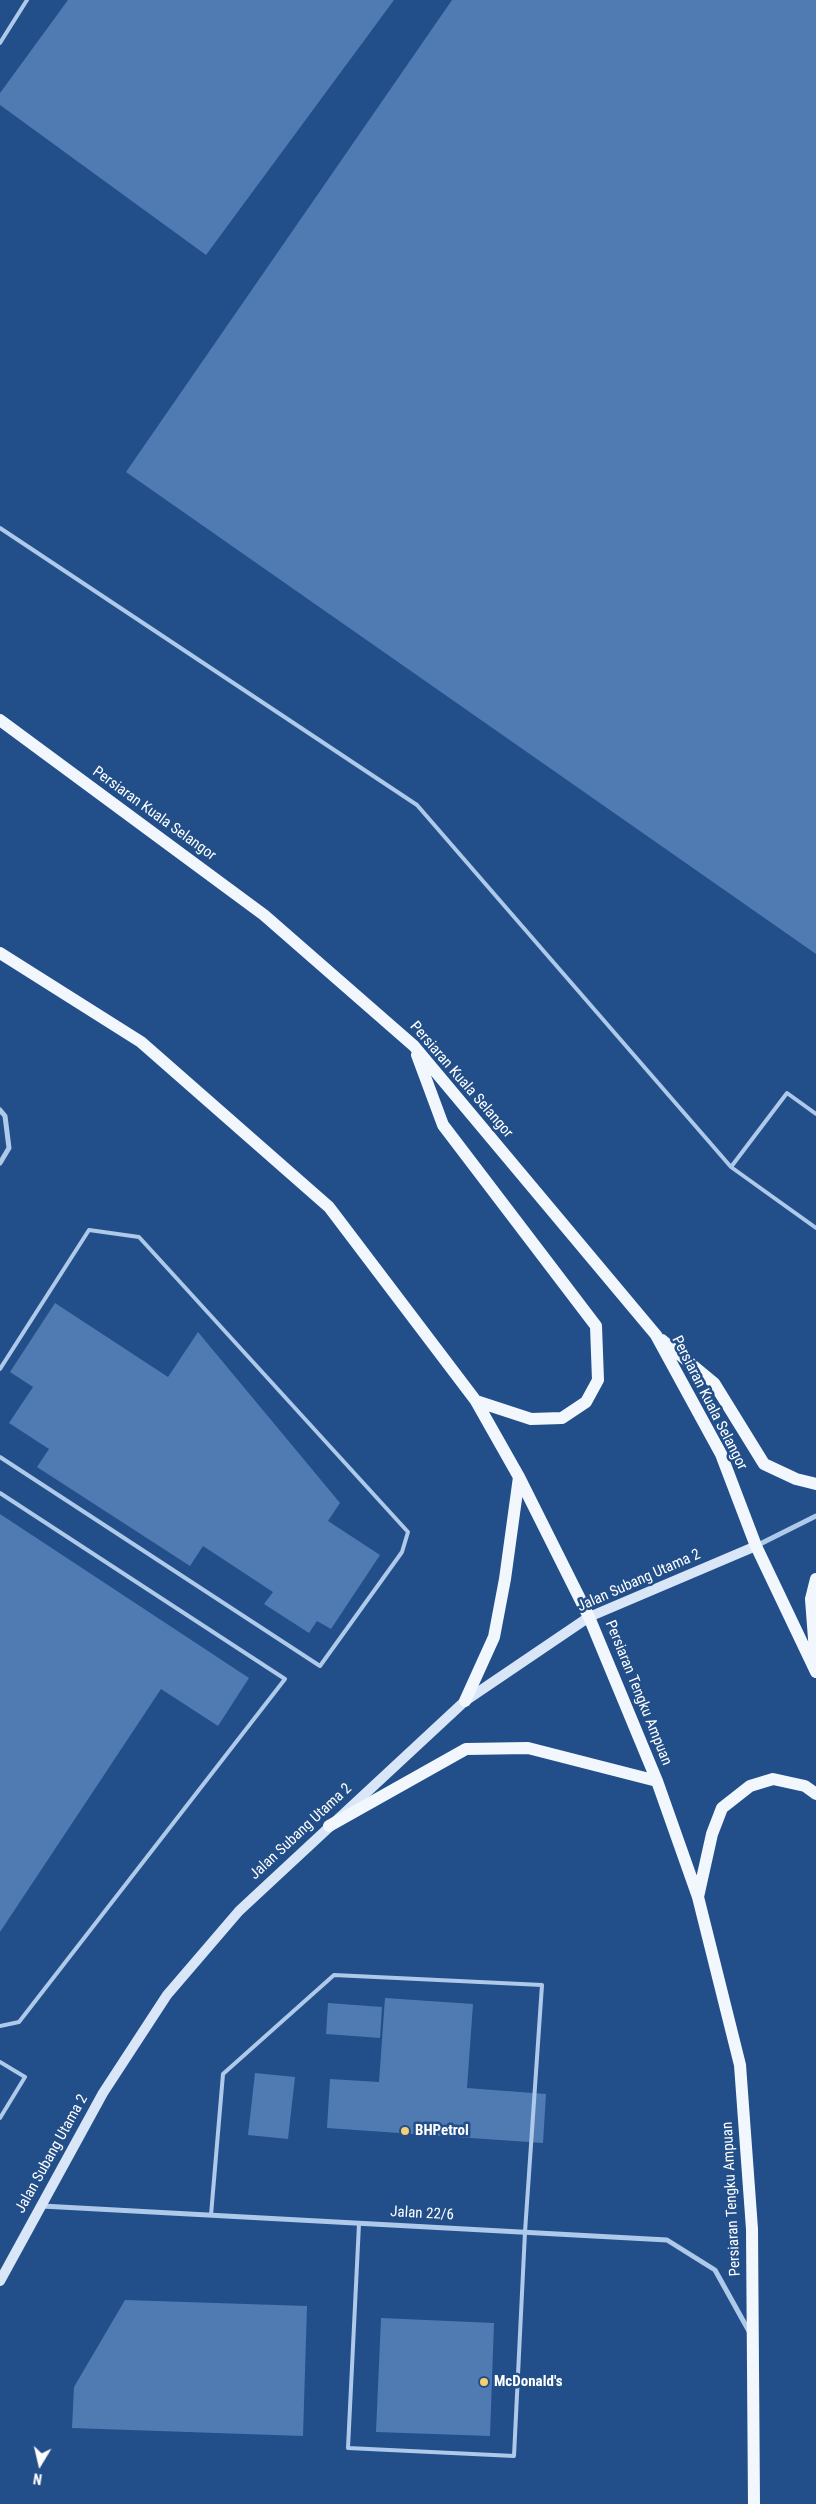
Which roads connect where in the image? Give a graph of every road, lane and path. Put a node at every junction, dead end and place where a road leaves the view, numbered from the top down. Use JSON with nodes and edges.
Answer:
{"nodes":[{"id":1,"x":27,"y":0,"type":"edge"},
{"id":2,"x":0,"y":43,"type":"edge"},
{"id":3,"x":0,"y":528,"type":"edge"},
{"id":4,"x":0,"y":720,"type":"edge"},
{"id":5,"x":0,"y":953,"type":"edge"},
{"id":6,"x":414,"y":1046,"type":"junction"},
{"id":7,"x":0,"y":1110,"type":"edge"},
{"id":8,"x":816,"y":1114,"type":"edge"},
{"id":9,"x":0,"y":1163,"type":"edge"},
{"id":10,"x":731,"y":1168,"type":"junction"},
{"id":11,"x":816,"y":1228,"type":"edge"},
{"id":12,"x":656,"y":1335,"type":"junction"},
{"id":13,"x":0,"y":1369,"type":"edge"},
{"id":14,"x":476,"y":1401,"type":"junction"},
{"id":15,"x":0,"y":1457,"type":"edge"},
{"id":16,"x":519,"y":1477,"type":"junction"},
{"id":17,"x":816,"y":1484,"type":"edge"},
{"id":18,"x":0,"y":1493,"type":"edge"},
{"id":19,"x":816,"y":1516,"type":"edge"},
{"id":20,"x":756,"y":1546,"type":"junction"},
{"id":21,"x":816,"y":1579,"type":"edge"},
{"id":22,"x":589,"y":1617,"type":"junction"},
{"id":23,"x":816,"y":1671,"type":"edge"},
{"id":24,"x":465,"y":1701,"type":"junction"},
{"id":25,"x":657,"y":1781,"type":"junction"},
{"id":26,"x":816,"y":1794,"type":"edge"},
{"id":27,"x":329,"y":1826,"type":"junction"},
{"id":28,"x":698,"y":1897,"type":"junction"},
{"id":29,"x":0,"y":2026,"type":"edge"},
{"id":30,"x":0,"y":2062,"type":"edge"},
{"id":31,"x":0,"y":2118,"type":"edge"},
{"id":32,"x":40,"y":2206,"type":"junction"},
{"id":33,"x":212,"y":2215,"type":"junction"},
{"id":34,"x":359,"y":2224,"type":"junction"},
{"id":35,"x":525,"y":2232,"type":"junction"},
{"id":36,"x":0,"y":2281,"type":"edge"},
{"id":37,"x":754,"y":2340,"type":"junction"},
{"id":38,"x":754,"y":2504,"type":"edge"}],
"edges":[{"from":1,"to":2,"type":"lane"},
{"from":3,"to":10,"type":"lane"},
{"from":4,"to":6,"type":"main road","name":"Persiaran Kuala Selangor"},
{"from":5,"to":14,"type":"main road"},
{"from":6,"to":12,"type":"main road","name":"Persiaran Kuala Selangor"},
{"from":6,"to":14,"type":"main road"},
{"from":7,"to":9,"type":"street"},
{"from":8,"to":10,"type":"lane"},
{"from":10,"to":11,"type":"lane"},
{"from":12,"to":17,"type":"main road"},
{"from":12,"to":20,"type":"main road","name":"Persiaran Kuala Selangor"},
{"from":13,"to":15,"type":"lane"},
{"from":14,"to":16,"type":"main road"},
{"from":16,"to":22,"type":"main road"},
{"from":16,"to":24,"type":"main road"},
{"from":18,"to":29,"type":"lane"},
{"from":19,"to":20,"type":"street"},
{"from":20,"to":22,"type":"main road","name":"Jalan Subang Utama 2"},
{"from":20,"to":23,"type":"main road"},
{"from":21,"to":23,"type":"main road"},
{"from":22,"to":24,"type":"main road","name":"Jalan Subang Utama 2"},
{"from":22,"to":25,"type":"main road","name":"Persiaran Tengku Ampuan"},
{"from":24,"to":27,"type":"main road","name":"Jalan Subang Utama 2"},
{"from":25,"to":27,"type":"main road"},
{"from":25,"to":28,"type":"main road"},
{"from":26,"to":28,"type":"main road"},
{"from":27,"to":32,"type":"main road","name":"Jalan Subang Utama 2"},
{"from":28,"to":37,"type":"main road","name":"Persiaran Tengku Ampuan"},
{"from":30,"to":31,"type":"lane"},
{"from":32,"to":33,"type":"street","name":"Jalan 22/6"},
{"from":32,"to":36,"type":"main road","name":"Jalan Subang Utama 2"},
{"from":33,"to":34,"type":"street","name":"Jalan 22/6"},
{"from":33,"to":35,"type":"lane"},
{"from":34,"to":35,"type":"street","name":"Jalan 22/6"},
{"from":34,"to":35,"type":"lane"},
{"from":35,"to":37,"type":"street","name":"Jalan 22/6"},
{"from":37,"to":38,"type":"main road","name":"Persiaran Tengku Ampuan"}]}
